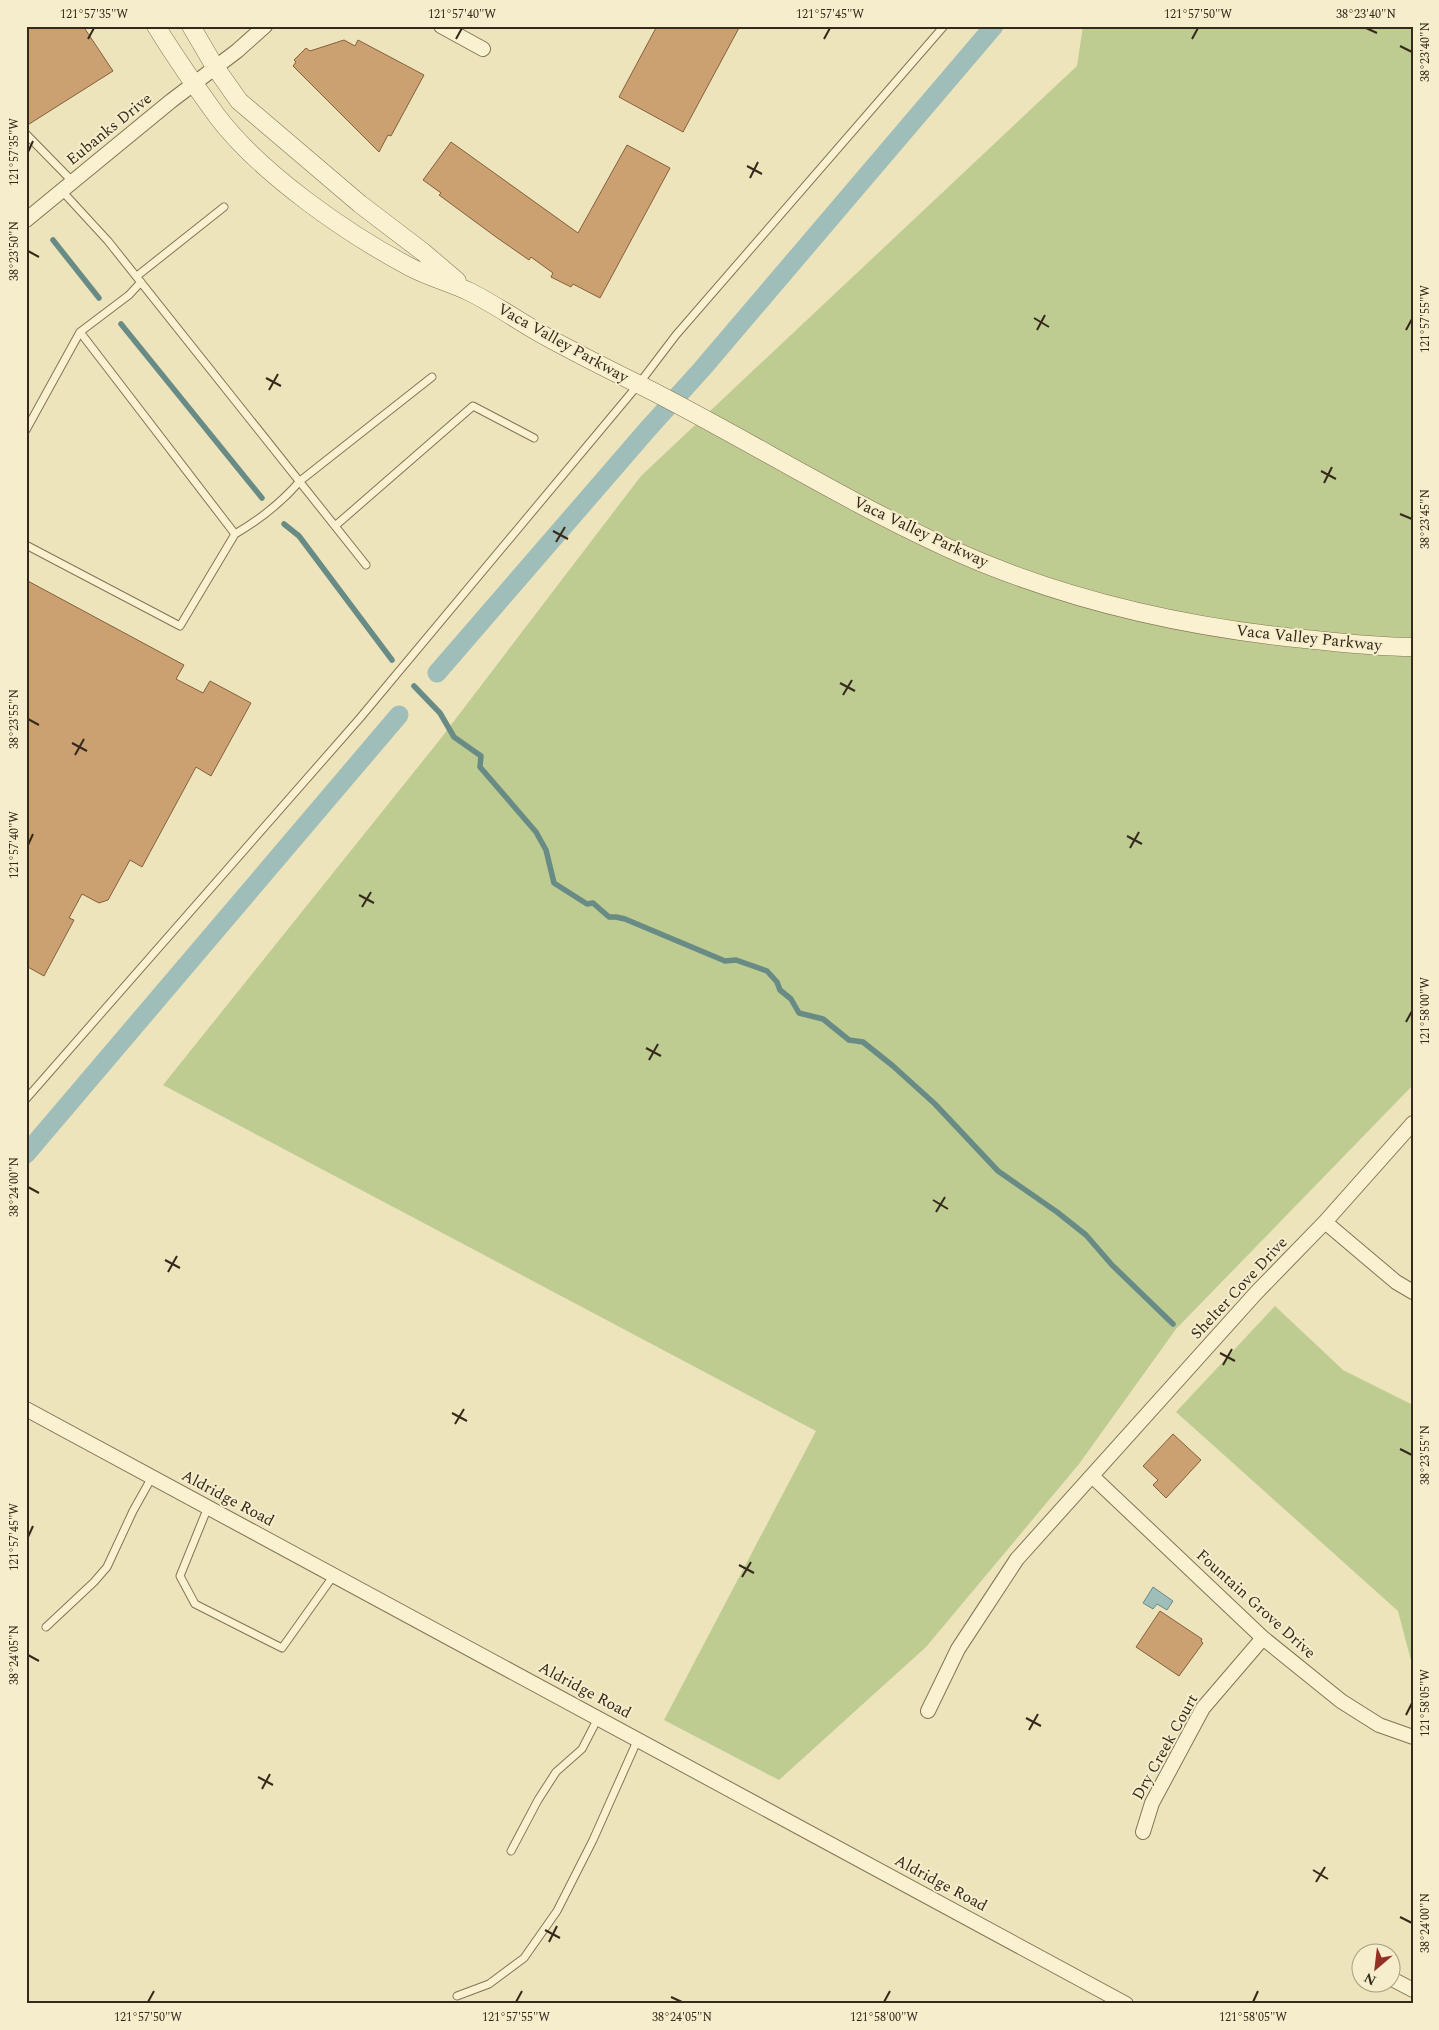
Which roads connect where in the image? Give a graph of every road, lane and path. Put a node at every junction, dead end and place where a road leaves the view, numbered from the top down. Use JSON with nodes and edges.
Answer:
{"nodes":[{"id":1,"x":156,"y":26,"type":"edge"},
{"id":2,"x":191,"y":26,"type":"edge"},
{"id":3,"x":265,"y":26,"type":"edge"},
{"id":4,"x":441,"y":26,"type":"edge"},
{"id":5,"x":944,"y":26,"type":"edge"},
{"id":6,"x":483,"y":49,"type":"dead end"},
{"id":7,"x":215,"y":66,"type":"junction"},
{"id":8,"x":195,"y":82,"type":"junction"},
{"id":9,"x":26,"y":134,"type":"edge"},
{"id":10,"x":73,"y":182,"type":"junction"},
{"id":11,"x":62,"y":191,"type":"junction"},
{"id":12,"x":224,"y":207,"type":"dead end"},
{"id":13,"x":26,"y":220,"type":"edge"},
{"id":14,"x":139,"y":279,"type":"junction"},
{"id":15,"x":471,"y":292,"type":"junction"},
{"id":16,"x":80,"y":332,"type":"junction"},
{"id":17,"x":432,"y":377,"type":"dead end"},
{"id":18,"x":644,"y":388,"type":"junction"},
{"id":19,"x":26,"y":430,"type":"edge"},
{"id":20,"x":534,"y":438,"type":"dead end"},
{"id":21,"x":300,"y":482,"type":"junction"},
{"id":22,"x":335,"y":526,"type":"junction"},
{"id":23,"x":236,"y":534,"type":"junction"},
{"id":24,"x":26,"y":545,"type":"edge"},
{"id":25,"x":366,"y":565,"type":"dead end"},
{"id":26,"x":1413,"y":646,"type":"edge"},
{"id":27,"x":26,"y":1099,"type":"edge"},
{"id":28,"x":1413,"y":1123,"type":"edge"},
{"id":29,"x":1325,"y":1222,"type":"junction"},
{"id":30,"x":1413,"y":1292,"type":"edge"},
{"id":31,"x":26,"y":1409,"type":"edge"},
{"id":32,"x":1092,"y":1476,"type":"junction"},
{"id":33,"x":152,"y":1477,"type":"junction"},
{"id":34,"x":208,"y":1507,"type":"junction"},
{"id":35,"x":334,"y":1575,"type":"junction"},
{"id":36,"x":46,"y":1627,"type":"dead end"},
{"id":37,"x":1264,"y":1638,"type":"junction"},
{"id":38,"x":928,"y":1711,"type":"dead end"},
{"id":39,"x":598,"y":1717,"type":"junction"},
{"id":40,"x":1413,"y":1737,"type":"edge"},
{"id":41,"x":638,"y":1739,"type":"junction"},
{"id":42,"x":1143,"y":1832,"type":"dead end"},
{"id":43,"x":511,"y":1851,"type":"dead end"},
{"id":44,"x":1402,"y":1984,"type":"edge"},
{"id":45,"x":1413,"y":1990,"type":"edge"},
{"id":46,"x":457,"y":1996,"type":"dead end"},
{"id":47,"x":1126,"y":2004,"type":"edge"}],
"edges":[{"from":1,"to":8,"type":"street","name":"Vaca Valley Parkway"},
{"from":2,"to":7,"type":"street","name":"Vaca Valley Parkway"},
{"from":3,"to":7,"type":"street","name":"Eubanks Drive"},
{"from":4,"to":6,"type":"street"},
{"from":5,"to":18,"type":"lane"},
{"from":7,"to":8,"type":"street","name":"Eubanks Drive"},
{"from":7,"to":15,"type":"street","name":"Vaca Valley Parkway"},
{"from":8,"to":10,"type":"street","name":"Eubanks Drive"},
{"from":8,"to":15,"type":"street","name":"Vaca Valley Parkway"},
{"from":9,"to":10,"type":"lane"},
{"from":10,"to":11,"type":"street","name":"Eubanks Drive"},
{"from":11,"to":13,"type":"street","name":"Eubanks Drive"},
{"from":11,"to":14,"type":"lane"},
{"from":12,"to":14,"type":"lane"},
{"from":14,"to":16,"type":"lane"},
{"from":14,"to":21,"type":"lane"},
{"from":15,"to":18,"type":"street","name":"Vaca Valley Parkway"},
{"from":16,"to":19,"type":"lane"},
{"from":16,"to":23,"type":"lane"},
{"from":17,"to":21,"type":"lane"},
{"from":18,"to":26,"type":"street","name":"Vaca Valley Parkway"},
{"from":18,"to":27,"type":"lane"},
{"from":20,"to":22,"type":"lane"},
{"from":21,"to":22,"type":"lane"},
{"from":21,"to":23,"type":"lane"},
{"from":22,"to":25,"type":"lane"},
{"from":23,"to":24,"type":"lane"},
{"from":28,"to":29,"type":"street","name":"Shelter Cove Drive"},
{"from":29,"to":30,"type":"street"},
{"from":29,"to":32,"type":"street","name":"Shelter Cove Drive"},
{"from":31,"to":33,"type":"street","name":"Aldridge Road"},
{"from":32,"to":37,"type":"street","name":"Fountain Grove Drive"},
{"from":32,"to":38,"type":"street","name":"Shelter Cove Drive"},
{"from":33,"to":34,"type":"street","name":"Aldridge Road"},
{"from":33,"to":36,"type":"lane"},
{"from":34,"to":35,"type":"street","name":"Aldridge Road"},
{"from":34,"to":35,"type":"lane"},
{"from":35,"to":39,"type":"street","name":"Aldridge Road"},
{"from":37,"to":40,"type":"street","name":"Fountain Grove Drive"},
{"from":37,"to":42,"type":"street","name":"Dry Creek Court"},
{"from":39,"to":41,"type":"street","name":"Aldridge Road"},
{"from":39,"to":43,"type":"lane"},
{"from":41,"to":46,"type":"lane"},
{"from":41,"to":47,"type":"street","name":"Aldridge Road"},
{"from":44,"to":45,"type":"street"}]}
